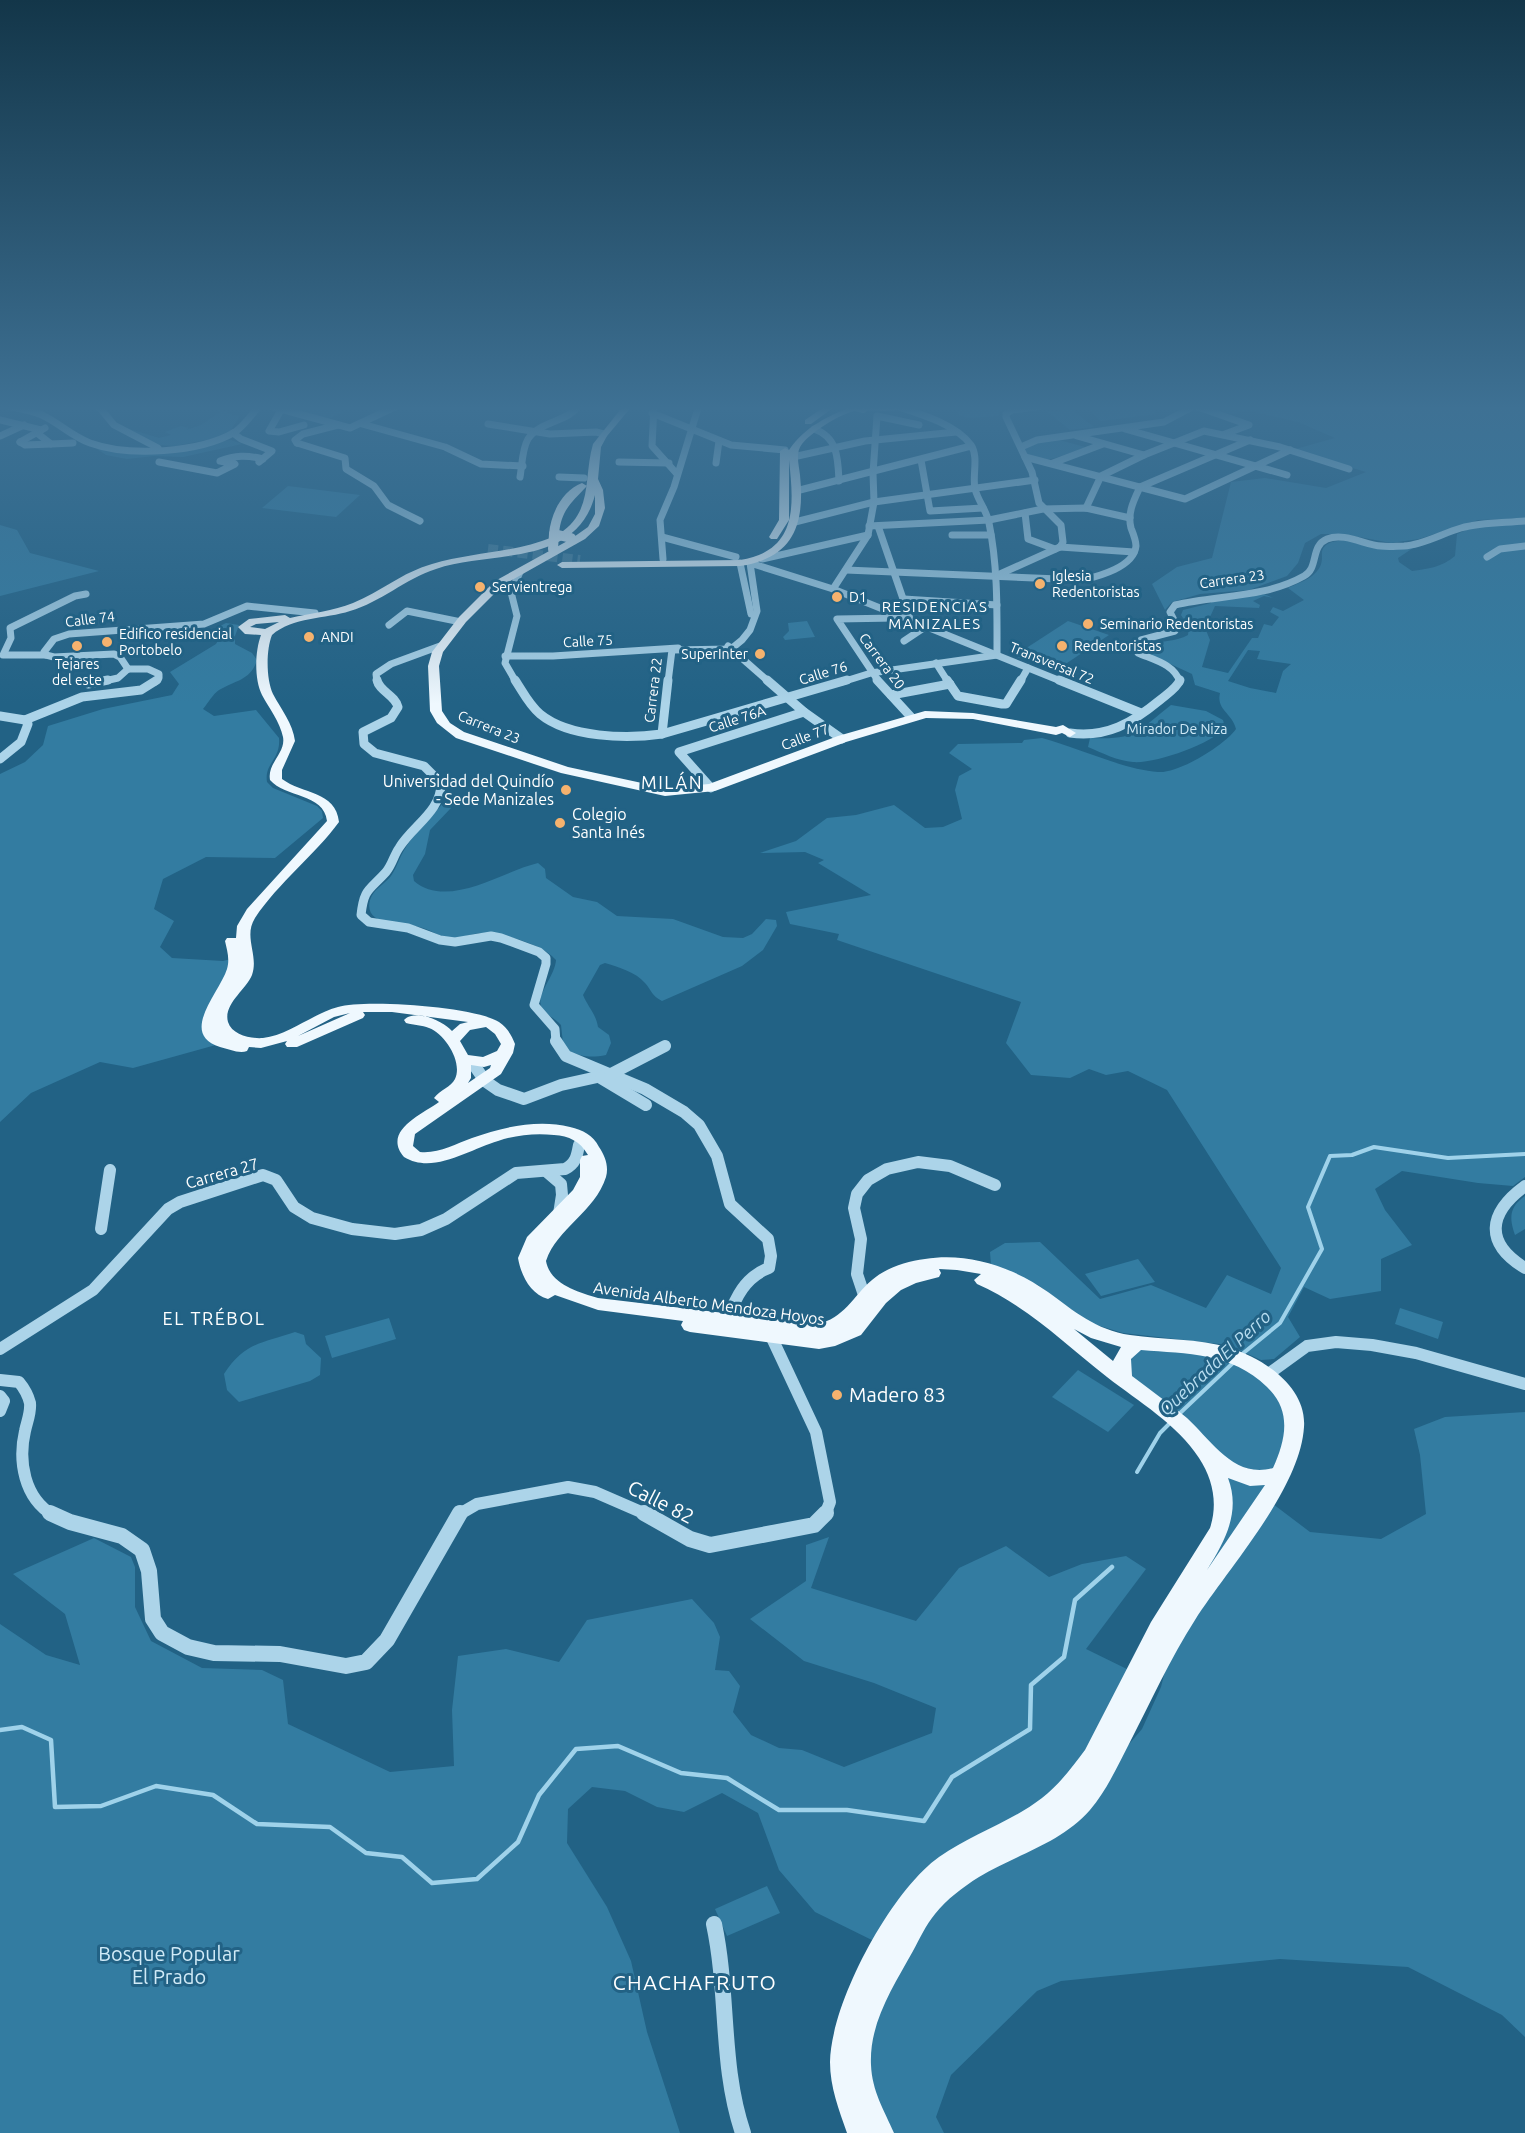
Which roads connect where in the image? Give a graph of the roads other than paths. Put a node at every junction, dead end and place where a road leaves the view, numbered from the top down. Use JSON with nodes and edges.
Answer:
{"nodes":[{"id":1,"x":382,"y":505,"type":"edge"},
{"id":2,"x":388,"y":505,"type":"edge"},
{"id":3,"x":562,"y":505,"type":"edge"},
{"id":4,"x":579,"y":505,"type":"edge"},
{"id":5,"x":583,"y":505,"type":"edge"},
{"id":6,"x":599,"y":505,"type":"edge"},
{"id":7,"x":666,"y":505,"type":"edge"},
{"id":8,"x":784,"y":505,"type":"edge"},
{"id":9,"x":796,"y":505,"type":"edge"},
{"id":10,"x":864,"y":505,"type":"edge"},
{"id":11,"x":873,"y":505,"type":"edge"},
{"id":12,"x":928,"y":505,"type":"edge"},
{"id":13,"x":982,"y":505,"type":"edge"},
{"id":14,"x":1042,"y":505,"type":"edge"},
{"id":15,"x":1088,"y":505,"type":"edge"},
{"id":16,"x":1134,"y":505,"type":"edge"},
{"id":17,"x":983,"y":508,"type":"junction"},
{"id":18,"x":1086,"y":508,"type":"junction"},
{"id":19,"x":1043,"y":509,"type":"junction"},
{"id":20,"x":1025,"y":513,"type":"junction"},
{"id":21,"x":1130,"y":518,"type":"junction"},
{"id":22,"x":989,"y":520,"type":"junction"},
{"id":23,"x":1525,"y":521,"type":"edge"},
{"id":24,"x":795,"y":522,"type":"junction"},
{"id":25,"x":869,"y":526,"type":"junction"},
{"id":26,"x":878,"y":526,"type":"junction"},
{"id":27,"x":554,"y":533,"type":"junction"},
{"id":28,"x":868,"y":535,"type":"junction"},
{"id":29,"x":952,"y":535,"type":"dead end"},
{"id":30,"x":991,"y":535,"type":"junction"},
{"id":31,"x":576,"y":537,"type":"junction"},
{"id":32,"x":662,"y":537,"type":"junction"},
{"id":33,"x":1525,"y":546,"type":"edge"},
{"id":34,"x":1058,"y":548,"type":"junction"},
{"id":35,"x":488,"y":549,"type":"tunnel mouth"},
{"id":36,"x":551,"y":552,"type":"junction"},
{"id":37,"x":1134,"y":552,"type":"junction"},
{"id":38,"x":1487,"y":556,"type":"dead end"},
{"id":39,"x":459,"y":559,"type":"junction"},
{"id":40,"x":494,"y":559,"type":"tunnel mouth"},
{"id":41,"x":663,"y":559,"type":"junction"},
{"id":42,"x":762,"y":559,"type":"junction"},
{"id":43,"x":580,"y":561,"type":"tunnel mouth"},
{"id":44,"x":685,"y":561,"type":"junction"},
{"id":45,"x":742,"y":561,"type":"junction"},
{"id":46,"x":562,"y":565,"type":"tunnel mouth"},
{"id":47,"x":414,"y":569,"type":"junction"},
{"id":48,"x":846,"y":570,"type":"junction"},
{"id":49,"x":520,"y":572,"type":"junction"},
{"id":50,"x":892,"y":572,"type":"junction"},
{"id":51,"x":996,"y":575,"type":"junction"},
{"id":52,"x":833,"y":590,"type":"junction"},
{"id":53,"x":86,"y":594,"type":"dead end"},
{"id":54,"x":904,"y":599,"type":"junction"},
{"id":55,"x":997,"y":605,"type":"junction"},
{"id":56,"x":272,"y":609,"type":"junction"},
{"id":57,"x":315,"y":613,"type":"junction"},
{"id":58,"x":901,"y":618,"type":"junction"},
{"id":59,"x":461,"y":622,"type":"junction"},
{"id":60,"x":911,"y":622,"type":"junction"},
{"id":61,"x":389,"y":625,"type":"dead end"},
{"id":62,"x":925,"y":627,"type":"junction"},
{"id":63,"x":10,"y":628,"type":"junction"},
{"id":64,"x":262,"y":628,"type":"junction"},
{"id":65,"x":0,"y":632,"type":"edge"},
{"id":66,"x":904,"y":641,"type":"dead end"},
{"id":67,"x":440,"y":646,"type":"junction"},
{"id":68,"x":729,"y":648,"type":"junction"},
{"id":69,"x":672,"y":650,"type":"junction"},
{"id":70,"x":46,"y":655,"type":"junction"},
{"id":71,"x":505,"y":656,"type":"junction"},
{"id":72,"x":997,"y":656,"type":"junction"},
{"id":73,"x":936,"y":663,"type":"junction"},
{"id":74,"x":1028,"y":668,"type":"junction"},
{"id":75,"x":128,"y":669,"type":"junction"},
{"id":76,"x":871,"y":673,"type":"junction"},
{"id":77,"x":88,"y":684,"type":"dead end"},
{"id":78,"x":950,"y":684,"type":"junction"},
{"id":79,"x":891,"y":695,"type":"junction"},
{"id":80,"x":789,"y":698,"type":"junction"},
{"id":81,"x":804,"y":712,"type":"junction"},
{"id":82,"x":1142,"y":713,"type":"junction"},
{"id":83,"x":0,"y":716,"type":"edge"},
{"id":84,"x":911,"y":717,"type":"junction"},
{"id":85,"x":24,"y":720,"type":"junction"},
{"id":86,"x":1070,"y":733,"type":"joint"},
{"id":87,"x":662,"y":734,"type":"junction"},
{"id":88,"x":842,"y":740,"type":"junction"},
{"id":89,"x":0,"y":747,"type":"edge"},
{"id":90,"x":16,"y":748,"type":"junction"},
{"id":91,"x":0,"y":759,"type":"edge"},
{"id":92,"x":711,"y":788,"type":"junction"},
{"id":93,"x":487,"y":1022,"type":"junction"},
{"id":94,"x":452,"y":1040,"type":"junction"},
{"id":95,"x":665,"y":1046,"type":"dead end"},
{"id":96,"x":506,"y":1053,"type":"junction"},
{"id":97,"x":467,"y":1061,"type":"junction"},
{"id":98,"x":606,"y":1076,"type":"junction"},
{"id":99,"x":493,"y":1081,"type":"junction"},
{"id":100,"x":646,"y":1105,"type":"dead end"},
{"id":101,"x":579,"y":1145,"type":"junction"},
{"id":102,"x":110,"y":1170,"type":"dead end"},
{"id":103,"x":541,"y":1170,"type":"junction"},
{"id":104,"x":995,"y":1185,"type":"dead end"},
{"id":105,"x":1525,"y":1186,"type":"edge"},
{"id":106,"x":559,"y":1216,"type":"junction"},
{"id":107,"x":102,"y":1229,"type":"dead end"},
{"id":108,"x":1525,"y":1268,"type":"edge"},
{"id":109,"x":111,"y":1270,"type":"junction"},
{"id":110,"x":93,"y":1277,"type":"dead end"},
{"id":111,"x":865,"y":1298,"type":"junction"},
{"id":112,"x":727,"y":1320,"type":"junction"},
{"id":113,"x":771,"y":1336,"type":"junction"},
{"id":114,"x":1138,"y":1343,"type":"junction"},
{"id":115,"x":0,"y":1349,"type":"edge"},
{"id":116,"x":1259,"y":1369,"type":"junction"},
{"id":117,"x":0,"y":1380,"type":"edge"},
{"id":118,"x":1124,"y":1380,"type":"junction"},
{"id":119,"x":1525,"y":1384,"type":"edge"},
{"id":120,"x":0,"y":1396,"type":"edge"},
{"id":121,"x":0,"y":1411,"type":"edge"},
{"id":122,"x":1208,"y":1453,"type":"junction"},
{"id":123,"x":1280,"y":1474,"type":"junction"},
{"id":124,"x":714,"y":1924,"type":"dead end"},
{"id":125,"x":743,"y":2133,"type":"edge"},
{"id":126,"x":860,"y":2133,"type":"edge"},
{"id":127,"x":881,"y":2133,"type":"edge"}],
"edges":[{"from":1,"to":2,"type":"street"},
{"from":3,"to":27,"type":"main road"},
{"from":4,"to":47,"type":"main road"},
{"from":5,"to":39,"type":"main road"},
{"from":6,"to":31,"type":"main road"},
{"from":7,"to":32,"type":"street"},
{"from":8,"to":45,"type":"main road"},
{"from":9,"to":24,"type":"main road"},
{"from":10,"to":24,"type":"street"},
{"from":11,"to":25,"type":"street"},
{"from":12,"to":17,"type":"street"},
{"from":13,"to":17,"type":"street"},
{"from":14,"to":19,"type":"street"},
{"from":15,"to":18,"type":"street"},
{"from":16,"to":21,"type":"street"},
{"from":17,"to":22,"type":"street"},
{"from":18,"to":19,"type":"street"},
{"from":18,"to":21,"type":"street"},
{"from":19,"to":20,"type":"street"},
{"from":19,"to":34,"type":"street"},
{"from":20,"to":22,"type":"street"},
{"from":20,"to":34,"type":"street"},
{"from":21,"to":37,"type":"street"},
{"from":22,"to":26,"type":"street"},
{"from":22,"to":30,"type":"street"},
{"from":23,"to":82,"type":"street","name":"Carrera 23"},
{"from":24,"to":42,"type":"main road"},
{"from":25,"to":26,"type":"street"},
{"from":25,"to":28,"type":"street"},
{"from":26,"to":50,"type":"street"},
{"from":27,"to":31,"type":"main road","bridge":true},
{"from":27,"to":36,"type":"main road","bridge":true},
{"from":28,"to":42,"type":"street"},
{"from":28,"to":48,"type":"street"},
{"from":29,"to":30,"type":"street"},
{"from":30,"to":51,"type":"street"},
{"from":31,"to":36,"type":"main road","name":"Carrera 23"},
{"from":32,"to":41,"type":"street"},
{"from":32,"to":45,"type":"street","name":"Transversal 72"},
{"from":33,"to":38,"type":"street"},
{"from":34,"to":37,"type":"street"},
{"from":34,"to":51,"type":"street"},
{"from":35,"to":47,"type":"main road"},
{"from":36,"to":49,"type":"main road","name":"Carrera 23"},
{"from":37,"to":51,"type":"street"},
{"from":39,"to":40,"type":"main road"},
{"from":39,"to":64,"type":"main road"},
{"from":41,"to":43,"type":"main road"},
{"from":41,"to":44,"type":"main road"},
{"from":42,"to":45,"type":"main road"},
{"from":44,"to":45,"type":"main road"},
{"from":44,"to":46,"type":"main road"},
{"from":45,"to":52,"type":"street","name":"Transversal 72"},
{"from":45,"to":68,"type":"street"},
{"from":47,"to":57,"type":"main road"},
{"from":48,"to":50,"type":"street"},
{"from":48,"to":52,"type":"street"},
{"from":49,"to":59,"type":"main road","name":"Carrera 23"},
{"from":49,"to":71,"type":"street"},
{"from":50,"to":51,"type":"street"},
{"from":50,"to":54,"type":"street"},
{"from":51,"to":55,"type":"street"},
{"from":52,"to":58,"type":"street","name":"Transversal 72"},
{"from":53,"to":63,"type":"street"},
{"from":54,"to":55,"type":"street"},
{"from":54,"to":60,"type":"street"},
{"from":55,"to":72,"type":"street"},
{"from":56,"to":57,"type":"street","name":"Calle 74"},
{"from":56,"to":64,"type":"street"},
{"from":56,"to":70,"type":"street","name":"Calle 74"},
{"from":57,"to":64,"type":"main road"},
{"from":58,"to":60,"type":"street","name":"Transversal 72"},
{"from":58,"to":76,"type":"street","name":"Carrera 20"},
{"from":59,"to":61,"type":"street"},
{"from":59,"to":67,"type":"main road","name":"Carrera 23"},
{"from":60,"to":62,"type":"street","name":"Transversal 72"},
{"from":62,"to":66,"type":"street"},
{"from":62,"to":72,"type":"street","name":"Transversal 72"},
{"from":63,"to":65,"type":"street"},
{"from":63,"to":70,"type":"street"},
{"from":64,"to":93,"type":"main road"},
{"from":64,"to":94,"type":"main road"},
{"from":67,"to":92,"type":"main road","name":"Carrera 23"},
{"from":67,"to":98,"type":"street"},
{"from":68,"to":69,"type":"street","name":"Calle 75"},
{"from":68,"to":80,"type":"street"},
{"from":69,"to":71,"type":"street","name":"Calle 75"},
{"from":69,"to":87,"type":"street","name":"Carrera 22"},
{"from":70,"to":75,"type":"street"},
{"from":71,"to":87,"type":"street","name":"Calle 76"},
{"from":72,"to":73,"type":"street","name":"Calle 76"},
{"from":72,"to":74,"type":"street","name":"Transversal 72"},
{"from":73,"to":76,"type":"street","name":"Calle 76"},
{"from":73,"to":78,"type":"street"},
{"from":74,"to":78,"type":"street"},
{"from":74,"to":82,"type":"street","name":"Transversal 72"},
{"from":75,"to":77,"type":"street"},
{"from":75,"to":85,"type":"street"},
{"from":76,"to":79,"type":"street","name":"Carrera 20"},
{"from":76,"to":80,"type":"street","name":"Calle 76"},
{"from":78,"to":79,"type":"street"},
{"from":79,"to":84,"type":"street","name":"Carrera 20"},
{"from":80,"to":81,"type":"street"},
{"from":80,"to":87,"type":"street","name":"Calle 76"},
{"from":81,"to":88,"type":"street"},
{"from":81,"to":92,"type":"street","name":"Calle 76A"},
{"from":82,"to":86,"type":"street","name":"Carrera 23"},
{"from":83,"to":85,"type":"street"},
{"from":84,"to":86,"type":"main road","name":"Carrera 23"},
{"from":84,"to":88,"type":"main road","name":"Calle 77"},
{"from":85,"to":90,"type":"street"},
{"from":88,"to":92,"type":"main road","name":"Calle 77"},
{"from":89,"to":90,"type":"street"},
{"from":90,"to":91,"type":"street"},
{"from":93,"to":94,"type":"main road"},
{"from":93,"to":96,"type":"main road"},
{"from":94,"to":97,"type":"main road"},
{"from":95,"to":98,"type":"street"},
{"from":96,"to":97,"type":"main road"},
{"from":96,"to":99,"type":"main road","name":"Avenida Alberto Mendoza Hoyos"},
{"from":97,"to":99,"type":"street"},
{"from":97,"to":101,"type":"main road"},
{"from":98,"to":99,"type":"street"},
{"from":98,"to":100,"type":"street"},
{"from":98,"to":112,"type":"street"},
{"from":99,"to":112,"type":"main road","name":"Avenida Alberto Mendoza Hoyos"},
{"from":101,"to":103,"type":"street","name":"Carrera 27"},
{"from":101,"to":106,"type":"main road","name":"Avenida Alberto Mendoza Hoyos"},
{"from":102,"to":107,"type":"street"},
{"from":103,"to":106,"type":"street"},
{"from":103,"to":109,"type":"street","name":"Carrera 27"},
{"from":104,"to":111,"type":"street"},
{"from":105,"to":108,"type":"street"},
{"from":106,"to":113,"type":"main road","name":"Avenida Alberto Mendoza Hoyos"},
{"from":109,"to":110,"type":"street"},
{"from":109,"to":115,"type":"street","name":"Carrera 27"},
{"from":111,"to":112,"type":"main road","name":"Avenida Alberto Mendoza Hoyos"},
{"from":111,"to":114,"type":"main road","name":"Avenida Alberto Mendoza Hoyos"},
{"from":113,"to":117,"type":"street","name":"Calle 82"},
{"from":113,"to":118,"type":"main road","name":"Avenida Alberto Mendoza Hoyos"},
{"from":114,"to":116,"type":"main road","name":"Avenida Alberto Mendoza Hoyos"},
{"from":114,"to":118,"type":"main road"},
{"from":116,"to":119,"type":"street"},
{"from":116,"to":123,"type":"main road","name":"Avenida Alberto Mendoza Hoyos"},
{"from":118,"to":122,"type":"main road","name":"Avenida Alberto Mendoza Hoyos"},
{"from":120,"to":121,"type":"street"},
{"from":122,"to":123,"type":"main road"},
{"from":122,"to":126,"type":"main road","name":"Avenida Alberto Mendoza Hoyos"},
{"from":123,"to":127,"type":"main road","name":"Avenida Alberto Mendoza Hoyos"},
{"from":124,"to":125,"type":"street"}]}
